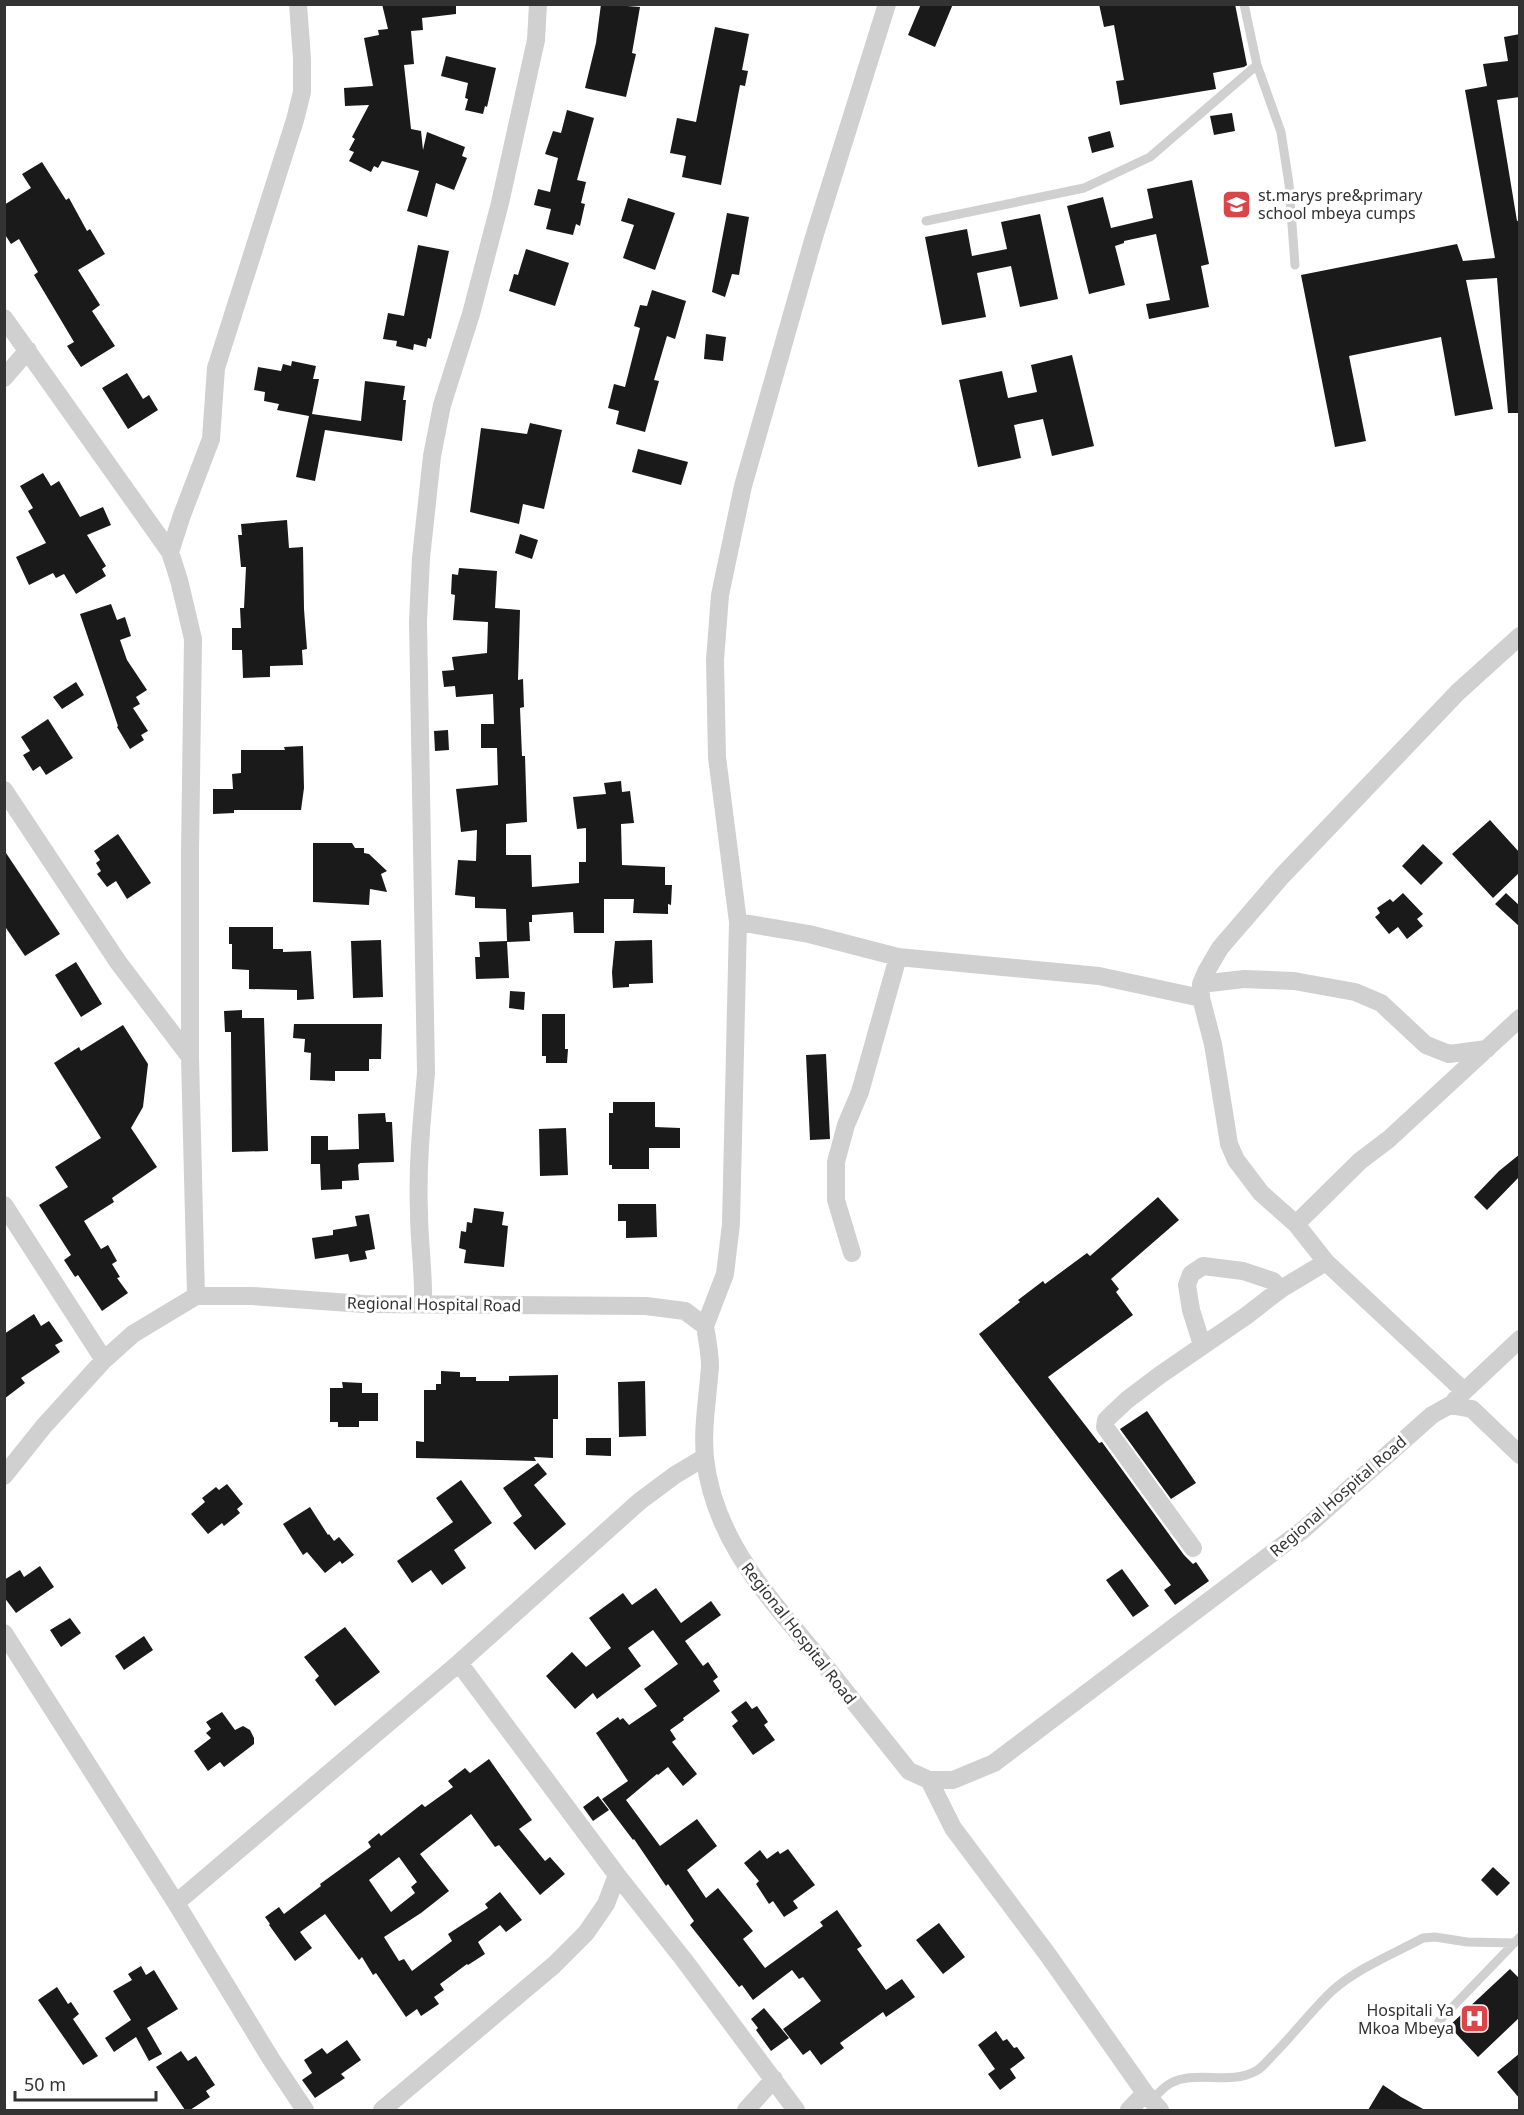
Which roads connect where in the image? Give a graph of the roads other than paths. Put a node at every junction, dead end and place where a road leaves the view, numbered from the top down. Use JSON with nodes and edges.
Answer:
{"nodes":[{"id":1,"x":298,"y":4,"type":"edge"},
{"id":2,"x":538,"y":4,"type":"edge"},
{"id":3,"x":887,"y":4,"type":"edge"},
{"id":4,"x":1244,"y":4,"type":"edge"},
{"id":5,"x":1257,"y":65,"type":"junction"},
{"id":6,"x":926,"y":222,"type":"dead end"},
{"id":7,"x":1295,"y":265,"type":"dead end"},
{"id":8,"x":4,"y":318,"type":"edge"},
{"id":9,"x":27,"y":350,"type":"junction"},
{"id":10,"x":4,"y":378,"type":"edge"},
{"id":11,"x":170,"y":552,"type":"junction"},
{"id":12,"x":1520,"y":636,"type":"edge"},
{"id":13,"x":4,"y":790,"type":"edge"},
{"id":14,"x":738,"y":922,"type":"junction"},
{"id":15,"x":898,"y":957,"type":"junction"},
{"id":16,"x":1201,"y":991,"type":"junction"},
{"id":17,"x":1520,"y":1018,"type":"edge"},
{"id":18,"x":1488,"y":1049,"type":"junction"},
{"id":19,"x":190,"y":1058,"type":"junction"},
{"id":20,"x":4,"y":1205,"type":"edge"},
{"id":21,"x":1296,"y":1224,"type":"junction"},
{"id":22,"x":852,"y":1253,"type":"dead end"},
{"id":23,"x":1326,"y":1262,"type":"junction"},
{"id":24,"x":1281,"y":1289,"type":"junction"},
{"id":25,"x":196,"y":1296,"type":"junction"},
{"id":26,"x":423,"y":1304,"type":"junction"},
{"id":27,"x":705,"y":1326,"type":"junction"},
{"id":28,"x":1520,"y":1339,"type":"edge"},
{"id":29,"x":1202,"y":1345,"type":"junction"},
{"id":30,"x":104,"y":1360,"type":"junction"},
{"id":31,"x":1464,"y":1391,"type":"junction"},
{"id":32,"x":1450,"y":1405,"type":"junction"},
{"id":33,"x":1520,"y":1455,"type":"edge"},
{"id":34,"x":705,"y":1457,"type":"junction"},
{"id":35,"x":4,"y":1476,"type":"edge"},
{"id":36,"x":1193,"y":1548,"type":"dead end"},
{"id":37,"x":4,"y":1633,"type":"edge"},
{"id":38,"x":459,"y":1663,"type":"junction"},
{"id":39,"x":929,"y":1780,"type":"junction"},
{"id":40,"x":617,"y":1875,"type":"junction"},
{"id":41,"x":176,"y":1903,"type":"junction"},
{"id":42,"x":1517,"y":1940,"type":"edge"},
{"id":43,"x":1440,"y":2021,"type":"dead end"},
{"id":44,"x":774,"y":2079,"type":"junction"},
{"id":45,"x":1152,"y":2102,"type":"edge"},
{"id":46,"x":305,"y":2110,"type":"edge"},
{"id":47,"x":382,"y":2110,"type":"edge"},
{"id":48,"x":746,"y":2110,"type":"edge"},
{"id":49,"x":796,"y":2110,"type":"edge"},
{"id":50,"x":1129,"y":2110,"type":"edge"}],
"edges":[{"from":1,"to":11,"type":"street"},
{"from":2,"to":26,"type":"street"},
{"from":3,"to":14,"type":"street"},
{"from":4,"to":5,"type":"lane"},
{"from":5,"to":6,"type":"lane"},
{"from":5,"to":7,"type":"lane"},
{"from":8,"to":9,"type":"street"},
{"from":9,"to":10,"type":"street"},
{"from":9,"to":11,"type":"street"},
{"from":11,"to":19,"type":"street"},
{"from":12,"to":16,"type":"street"},
{"from":13,"to":19,"type":"street"},
{"from":14,"to":15,"type":"street"},
{"from":14,"to":27,"type":"street"},
{"from":15,"to":16,"type":"street"},
{"from":15,"to":22,"type":"street"},
{"from":16,"to":18,"type":"street"},
{"from":16,"to":21,"type":"street"},
{"from":17,"to":18,"type":"street"},
{"from":18,"to":21,"type":"street"},
{"from":19,"to":25,"type":"street"},
{"from":20,"to":30,"type":"street"},
{"from":21,"to":23,"type":"street"},
{"from":23,"to":24,"type":"street"},
{"from":23,"to":31,"type":"street"},
{"from":24,"to":29,"type":"street"},
{"from":24,"to":29,"type":"street"},
{"from":25,"to":26,"type":"street","name":"Regional Hospital Road"},
{"from":25,"to":30,"type":"street"},
{"from":26,"to":27,"type":"street","name":"Regional Hospital Road"},
{"from":27,"to":34,"type":"street","name":"Regional Hospital Road"},
{"from":28,"to":31,"type":"street","name":"Regional Hospital Road"},
{"from":29,"to":36,"type":"street"},
{"from":30,"to":35,"type":"street"},
{"from":31,"to":32,"type":"street","name":"Regional Hospital Road"},
{"from":32,"to":33,"type":"street"},
{"from":32,"to":39,"type":"street","name":"Regional Hospital Road"},
{"from":34,"to":38,"type":"street"},
{"from":34,"to":39,"type":"street","name":"Regional Hospital Road"},
{"from":37,"to":41,"type":"street"},
{"from":38,"to":40,"type":"street"},
{"from":38,"to":41,"type":"street"},
{"from":39,"to":45,"type":"street"},
{"from":40,"to":44,"type":"street"},
{"from":40,"to":47,"type":"street"},
{"from":41,"to":46,"type":"street"},
{"from":42,"to":43,"type":"lane"},
{"from":42,"to":45,"type":"lane"},
{"from":44,"to":48,"type":"street"},
{"from":44,"to":49,"type":"street"},
{"from":45,"to":50,"type":"street"}]}
